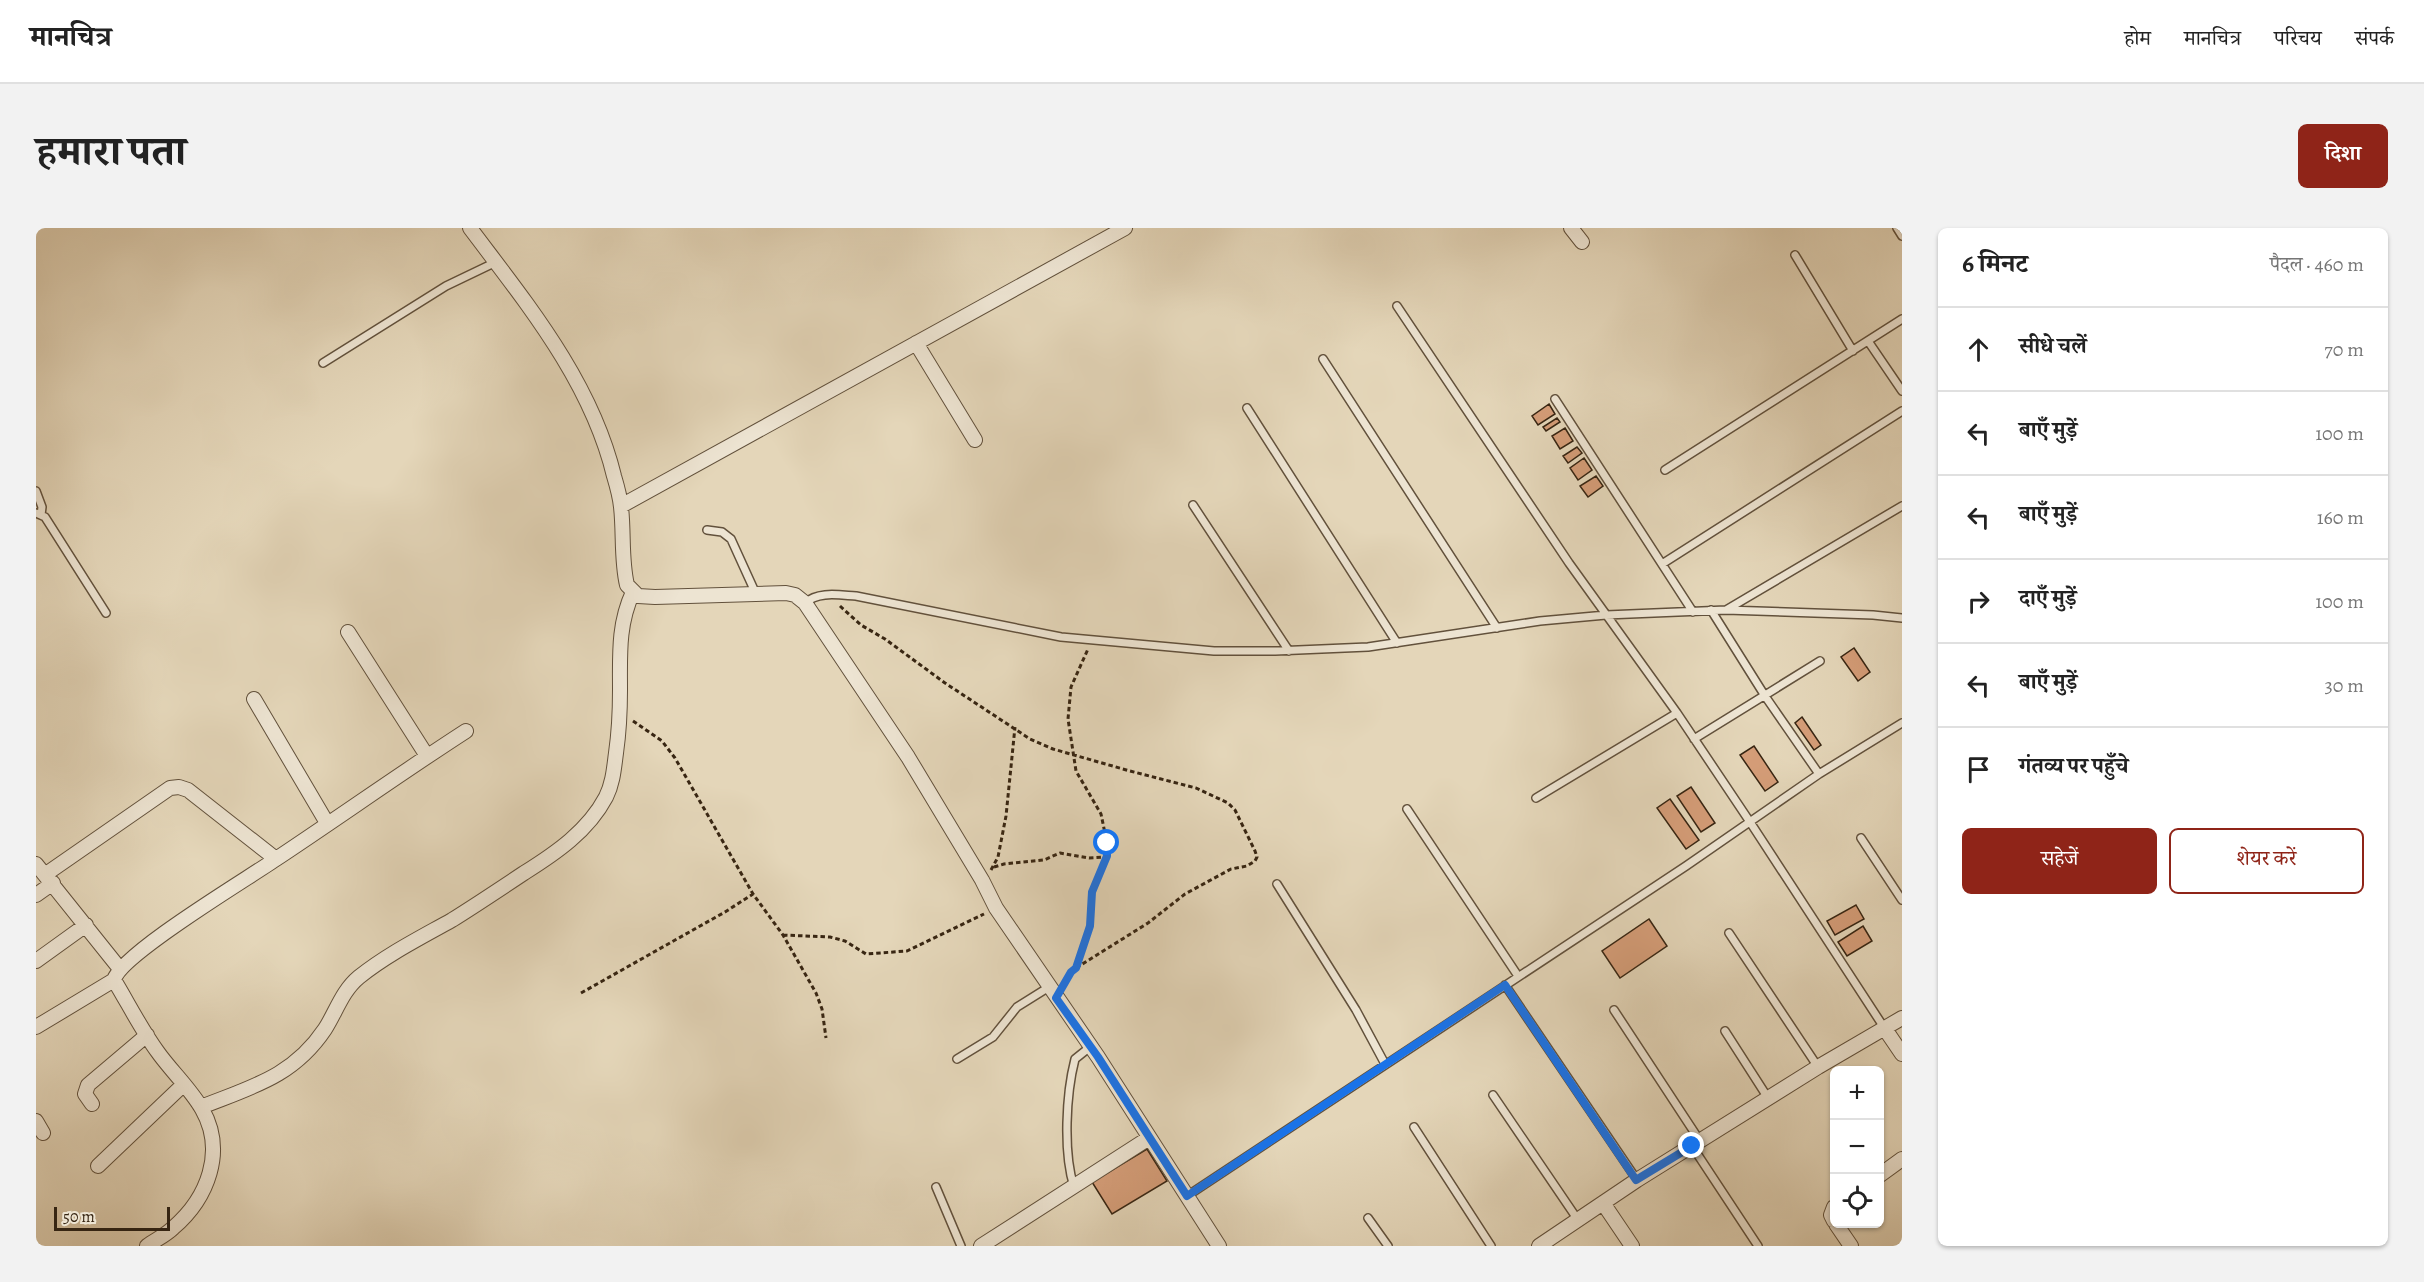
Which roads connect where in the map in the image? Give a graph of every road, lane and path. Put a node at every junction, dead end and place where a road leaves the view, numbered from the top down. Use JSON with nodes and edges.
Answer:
{"nodes":[{"id":1,"x":470,"y":228,"type":"edge"},
{"id":2,"x":1125,"y":228,"type":"edge"},
{"id":3,"x":1571,"y":228,"type":"edge"},
{"id":4,"x":1897,"y":228,"type":"edge"},
{"id":5,"x":1902,"y":236,"type":"edge"},
{"id":6,"x":1582,"y":242,"type":"dead end"},
{"id":7,"x":1796,"y":255,"type":"dead end"},
{"id":8,"x":496,"y":262,"type":"junction"},
{"id":9,"x":1397,"y":306,"type":"dead end"},
{"id":10,"x":1902,"y":319,"type":"edge"},
{"id":11,"x":1868,"y":341,"type":"junction"},
{"id":12,"x":916,"y":343,"type":"junction"},
{"id":13,"x":1853,"y":351,"type":"junction"},
{"id":14,"x":1323,"y":359,"type":"dead end"},
{"id":15,"x":323,"y":363,"type":"dead end"},
{"id":16,"x":1902,"y":391,"type":"edge"},
{"id":17,"x":1555,"y":399,"type":"dead end"},
{"id":18,"x":1247,"y":408,"type":"dead end"},
{"id":19,"x":1902,"y":411,"type":"edge"},
{"id":20,"x":975,"y":440,"type":"dead end"},
{"id":21,"x":1665,"y":470,"type":"dead end"},
{"id":22,"x":36,"y":491,"type":"edge"},
{"id":23,"x":621,"y":506,"type":"junction"},
{"id":24,"x":1193,"y":506,"type":"dead end"},
{"id":25,"x":1902,"y":506,"type":"edge"},
{"id":26,"x":38,"y":514,"type":"edge"},
{"id":27,"x":707,"y":530,"type":"dead end"},
{"id":28,"x":1662,"y":564,"type":"junction"},
{"id":29,"x":633,"y":592,"type":"junction"},
{"id":30,"x":756,"y":594,"type":"junction"},
{"id":31,"x":824,"y":595,"type":"junction"},
{"id":32,"x":805,"y":603,"type":"junction"},
{"id":33,"x":1711,"y":610,"type":"junction"},
{"id":34,"x":1726,"y":610,"type":"junction"},
{"id":35,"x":1693,"y":612,"type":"junction"},
{"id":36,"x":106,"y":613,"type":"dead end"},
{"id":37,"x":1606,"y":615,"type":"junction"},
{"id":38,"x":1902,"y":618,"type":"edge"},
{"id":39,"x":1497,"y":628,"type":"junction"},
{"id":40,"x":348,"y":632,"type":"dead end"},
{"id":41,"x":1092,"y":640,"type":"junction"},
{"id":42,"x":1397,"y":643,"type":"junction"},
{"id":43,"x":1289,"y":651,"type":"junction"},
{"id":44,"x":1820,"y":661,"type":"dead end"},
{"id":45,"x":1765,"y":696,"type":"junction"},
{"id":46,"x":254,"y":699,"type":"dead end"},
{"id":47,"x":620,"y":712,"type":"junction"},
{"id":48,"x":1677,"y":713,"type":"junction"},
{"id":49,"x":1902,"y":723,"type":"edge"},
{"id":50,"x":1015,"y":727,"type":"junction"},
{"id":51,"x":466,"y":731,"type":"dead end"},
{"id":52,"x":1694,"y":739,"type":"junction"},
{"id":53,"x":1073,"y":754,"type":"junction"},
{"id":54,"x":427,"y":756,"type":"junction"},
{"id":55,"x":1820,"y":774,"type":"junction"},
{"id":56,"x":1536,"y":798,"type":"dead end"},
{"id":57,"x":1407,"y":809,"type":"dead end"},
{"id":58,"x":1750,"y":822,"type":"junction"},
{"id":59,"x":327,"y":823,"type":"junction"},
{"id":60,"x":1861,"y":838,"type":"dead end"},
{"id":61,"x":1107,"y":856,"type":"junction"},
{"id":62,"x":276,"y":859,"type":"junction"},
{"id":63,"x":994,"y":867,"type":"junction"},
{"id":64,"x":45,"y":874,"type":"edge"},
{"id":65,"x":982,"y":880,"type":"junction"},
{"id":66,"x":1277,"y":885,"type":"dead end"},
{"id":67,"x":753,"y":894,"type":"junction"},
{"id":68,"x":36,"y":895,"type":"edge"},
{"id":69,"x":1902,"y":900,"type":"edge"},
{"id":70,"x":996,"y":908,"type":"junction"},
{"id":71,"x":86,"y":925,"type":"junction"},
{"id":72,"x":1729,"y":933,"type":"dead end"},
{"id":73,"x":783,"y":935,"type":"junction"},
{"id":74,"x":36,"y":962,"type":"edge"},
{"id":75,"x":1076,"y":968,"type":"junction"},
{"id":76,"x":117,"y":974,"type":"junction"},
{"id":77,"x":1518,"y":976,"type":"junction"},
{"id":78,"x":1505,"y":985,"type":"junction"},
{"id":79,"x":581,"y":993,"type":"dead end"},
{"id":80,"x":1052,"y":993,"type":"junction"},
{"id":81,"x":1614,"y":1010,"type":"dead end"},
{"id":82,"x":1902,"y":1018,"type":"edge"},
{"id":83,"x":36,"y":1027,"type":"edge"},
{"id":84,"x":1885,"y":1029,"type":"junction"},
{"id":85,"x":1725,"y":1031,"type":"dead end"},
{"id":86,"x":147,"y":1035,"type":"junction"},
{"id":87,"x":826,"y":1038,"type":"dead end"},
{"id":88,"x":1090,"y":1047,"type":"junction"},
{"id":89,"x":1902,"y":1054,"type":"edge"},
{"id":90,"x":957,"y":1059,"type":"dead end"},
{"id":91,"x":1385,"y":1064,"type":"junction"},
{"id":92,"x":1818,"y":1067,"type":"junction"},
{"id":93,"x":183,"y":1085,"type":"junction"},
{"id":94,"x":1493,"y":1095,"type":"dead end"},
{"id":95,"x":1768,"y":1098,"type":"junction"},
{"id":96,"x":92,"y":1104,"type":"dead end"},
{"id":97,"x":201,"y":1107,"type":"junction"},
{"id":98,"x":1414,"y":1127,"type":"dead end"},
{"id":99,"x":1149,"y":1138,"type":"junction"},
{"id":100,"x":1696,"y":1143,"type":"junction"},
{"id":101,"x":1902,"y":1159,"type":"edge"},
{"id":102,"x":98,"y":1166,"type":"dead end"},
{"id":103,"x":1881,"y":1174,"type":"edge"},
{"id":104,"x":1636,"y":1180,"type":"junction"},
{"id":105,"x":1074,"y":1187,"type":"junction"},
{"id":106,"x":936,"y":1188,"type":"dead end"},
{"id":107,"x":1187,"y":1196,"type":"junction"},
{"id":108,"x":1603,"y":1203,"type":"junction"},
{"id":109,"x":1368,"y":1218,"type":"dead end"},
{"id":110,"x":1578,"y":1220,"type":"junction"},
{"id":111,"x":1839,"y":1228,"type":"edge"},
{"id":112,"x":147,"y":1246,"type":"edge"},
{"id":113,"x":961,"y":1246,"type":"edge"},
{"id":114,"x":981,"y":1246,"type":"edge"},
{"id":115,"x":1219,"y":1246,"type":"edge"},
{"id":116,"x":1388,"y":1246,"type":"edge"},
{"id":117,"x":1491,"y":1246,"type":"edge"},
{"id":118,"x":1539,"y":1246,"type":"edge"},
{"id":119,"x":1632,"y":1246,"type":"edge"},
{"id":120,"x":1758,"y":1246,"type":"edge"},
{"id":121,"x":1851,"y":1246,"type":"edge"}],
"edges":[{"from":1,"to":8,"type":"street"},
{"from":2,"to":12,"type":"street"},
{"from":3,"to":6,"type":"street"},
{"from":4,"to":5,"type":"lane"},
{"from":7,"to":13,"type":"lane"},
{"from":8,"to":15,"type":"lane"},
{"from":8,"to":23,"type":"street"},
{"from":9,"to":37,"type":"lane"},
{"from":10,"to":11,"type":"lane"},
{"from":11,"to":13,"type":"lane"},
{"from":11,"to":16,"type":"lane"},
{"from":12,"to":20,"type":"street"},
{"from":12,"to":23,"type":"street"},
{"from":13,"to":21,"type":"lane"},
{"from":14,"to":39,"type":"lane"},
{"from":17,"to":28,"type":"lane"},
{"from":18,"to":42,"type":"lane"},
{"from":19,"to":28,"type":"lane"},
{"from":22,"to":26,"type":"lane"},
{"from":23,"to":29,"type":"street"},
{"from":24,"to":43,"type":"lane"},
{"from":25,"to":34,"type":"lane"},
{"from":26,"to":36,"type":"lane"},
{"from":27,"to":30,"type":"lane"},
{"from":28,"to":35,"type":"lane"},
{"from":29,"to":30,"type":"street"},
{"from":29,"to":47,"type":"street"},
{"from":30,"to":32,"type":"street"},
{"from":31,"to":32,"type":"lane"},
{"from":31,"to":41,"type":"lane"},
{"from":31,"to":50,"type":"path"},
{"from":32,"to":65,"type":"street"},
{"from":33,"to":34,"type":"lane"},
{"from":33,"to":35,"type":"lane"},
{"from":33,"to":45,"type":"lane"},
{"from":34,"to":38,"type":"lane"},
{"from":35,"to":37,"type":"lane"},
{"from":37,"to":39,"type":"lane"},
{"from":37,"to":48,"type":"lane"},
{"from":39,"to":42,"type":"lane"},
{"from":40,"to":54,"type":"street"},
{"from":41,"to":43,"type":"lane"},
{"from":41,"to":53,"type":"path"},
{"from":42,"to":43,"type":"lane"},
{"from":44,"to":45,"type":"lane"},
{"from":45,"to":52,"type":"lane"},
{"from":45,"to":55,"type":"lane"},
{"from":46,"to":59,"type":"street"},
{"from":47,"to":67,"type":"path"},
{"from":47,"to":97,"type":"street"},
{"from":48,"to":52,"type":"lane"},
{"from":48,"to":56,"type":"lane"},
{"from":49,"to":55,"type":"lane"},
{"from":50,"to":53,"type":"path"},
{"from":50,"to":63,"type":"path"},
{"from":51,"to":54,"type":"street"},
{"from":52,"to":58,"type":"lane"},
{"from":53,"to":61,"type":"path"},
{"from":53,"to":75,"type":"path"},
{"from":54,"to":59,"type":"street"},
{"from":55,"to":58,"type":"lane"},
{"from":57,"to":77,"type":"lane"},
{"from":58,"to":77,"type":"lane"},
{"from":58,"to":84,"type":"lane"},
{"from":59,"to":62,"type":"street"},
{"from":60,"to":69,"type":"lane"},
{"from":61,"to":63,"type":"path"},
{"from":61,"to":75,"type":"path"},
{"from":62,"to":64,"type":"street"},
{"from":62,"to":76,"type":"street"},
{"from":63,"to":65,"type":"path"},
{"from":64,"to":68,"type":"street"},
{"from":64,"to":71,"type":"street"},
{"from":65,"to":70,"type":"street"},
{"from":66,"to":91,"type":"lane"},
{"from":67,"to":73,"type":"path"},
{"from":67,"to":79,"type":"path"},
{"from":70,"to":73,"type":"path"},
{"from":70,"to":80,"type":"street"},
{"from":71,"to":74,"type":"street"},
{"from":71,"to":76,"type":"street"},
{"from":72,"to":92,"type":"lane"},
{"from":73,"to":87,"type":"path"},
{"from":75,"to":80,"type":"path"},
{"from":76,"to":83,"type":"street"},
{"from":76,"to":86,"type":"street"},
{"from":77,"to":78,"type":"lane"},
{"from":78,"to":91,"type":"lane"},
{"from":78,"to":104,"type":"lane"},
{"from":80,"to":88,"type":"street"},
{"from":80,"to":90,"type":"lane"},
{"from":81,"to":100,"type":"lane"},
{"from":82,"to":84,"type":"street"},
{"from":84,"to":89,"type":"street"},
{"from":84,"to":92,"type":"street"},
{"from":85,"to":95,"type":"lane"},
{"from":86,"to":93,"type":"street"},
{"from":86,"to":96,"type":"street"},
{"from":88,"to":99,"type":"street"},
{"from":88,"to":105,"type":"lane"},
{"from":91,"to":107,"type":"lane"},
{"from":92,"to":95,"type":"street"},
{"from":93,"to":97,"type":"street"},
{"from":93,"to":102,"type":"street"},
{"from":94,"to":110,"type":"lane"},
{"from":95,"to":100,"type":"street"},
{"from":97,"to":112,"type":"street"},
{"from":98,"to":117,"type":"lane"},
{"from":99,"to":105,"type":"street"},
{"from":99,"to":107,"type":"street"},
{"from":100,"to":104,"type":"street"},
{"from":100,"to":120,"type":"lane"},
{"from":101,"to":103,"type":"street"},
{"from":104,"to":108,"type":"street"},
{"from":105,"to":114,"type":"street"},
{"from":106,"to":113,"type":"lane"},
{"from":107,"to":115,"type":"street"},
{"from":108,"to":110,"type":"street"},
{"from":108,"to":119,"type":"street"},
{"from":109,"to":116,"type":"lane"},
{"from":110,"to":118,"type":"street"},
{"from":111,"to":121,"type":"street"}]}
